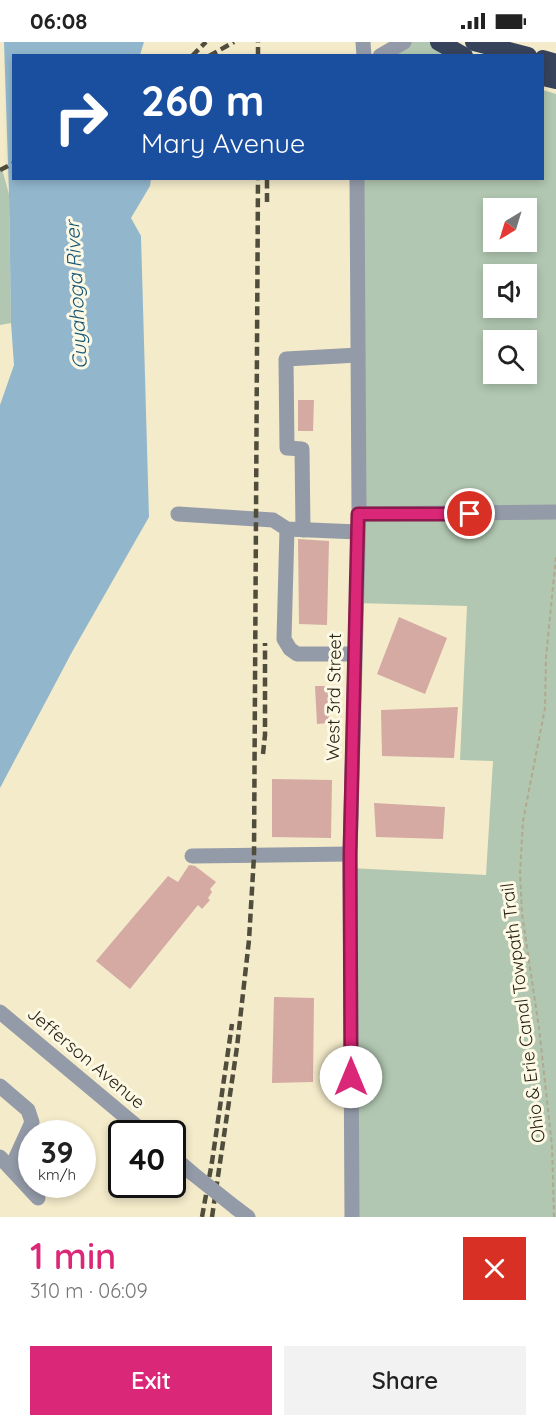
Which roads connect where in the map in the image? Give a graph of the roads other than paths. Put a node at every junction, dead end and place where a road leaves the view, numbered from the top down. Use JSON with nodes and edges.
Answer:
{"nodes":[{"id":1,"x":404,"y":42,"type":"edge"},
{"id":2,"x":439,"y":42,"type":"edge"},
{"id":3,"x":474,"y":42,"type":"edge"},
{"id":4,"x":383,"y":54,"type":"edge"},
{"id":5,"x":460,"y":54,"type":"edge"},
{"id":6,"x":520,"y":54,"type":"edge"},
{"id":7,"x":357,"y":180,"type":"edge"},
{"id":8,"x":358,"y":355,"type":"junction"},
{"id":9,"x":556,"y":512,"type":"edge"},
{"id":10,"x":178,"y":514,"type":"dead end"},
{"id":11,"x":358,"y":514,"type":"junction"},
{"id":12,"x":295,"y":529,"type":"junction"},
{"id":13,"x":358,"y":532,"type":"junction"},
{"id":14,"x":354,"y":654,"type":"junction"},
{"id":15,"x":350,"y":854,"type":"junction"},
{"id":16,"x":192,"y":856,"type":"dead end"},
{"id":17,"x":0,"y":1012,"type":"edge"},
{"id":18,"x":0,"y":1086,"type":"edge"},
{"id":19,"x":129,"y":1120,"type":"edge"},
{"id":20,"x":5,"y":1162,"type":"edge"},
{"id":21,"x":186,"y":1168,"type":"edge"},
{"id":22,"x":18,"y":1176,"type":"edge"},
{"id":23,"x":242,"y":1212,"type":"edge"},
{"id":24,"x":352,"y":1217,"type":"edge"}],
"edges":[{"from":1,"to":4,"type":"street"},
{"from":2,"to":5,"type":"highway"},
{"from":3,"to":6,"type":"highway"},
{"from":7,"to":8,"type":"street","name":"West 3rd Street"},
{"from":8,"to":11,"type":"street","name":"West 3rd Street"},
{"from":8,"to":12,"type":"street"},
{"from":9,"to":11,"type":"street"},
{"from":10,"to":12,"type":"street"},
{"from":11,"to":13,"type":"street","name":"West 3rd Street"},
{"from":12,"to":13,"type":"street"},
{"from":12,"to":14,"type":"street"},
{"from":13,"to":14,"type":"street","name":"West 3rd Street"},
{"from":14,"to":15,"type":"street","name":"West 3rd Street"},
{"from":15,"to":16,"type":"street"},
{"from":15,"to":24,"type":"street","name":"West 3rd Street"},
{"from":17,"to":19,"type":"street","name":"Jefferson Avenue"},
{"from":18,"to":20,"type":"street"},
{"from":20,"to":22,"type":"street"},
{"from":21,"to":23,"type":"street","bridge":true}]}
